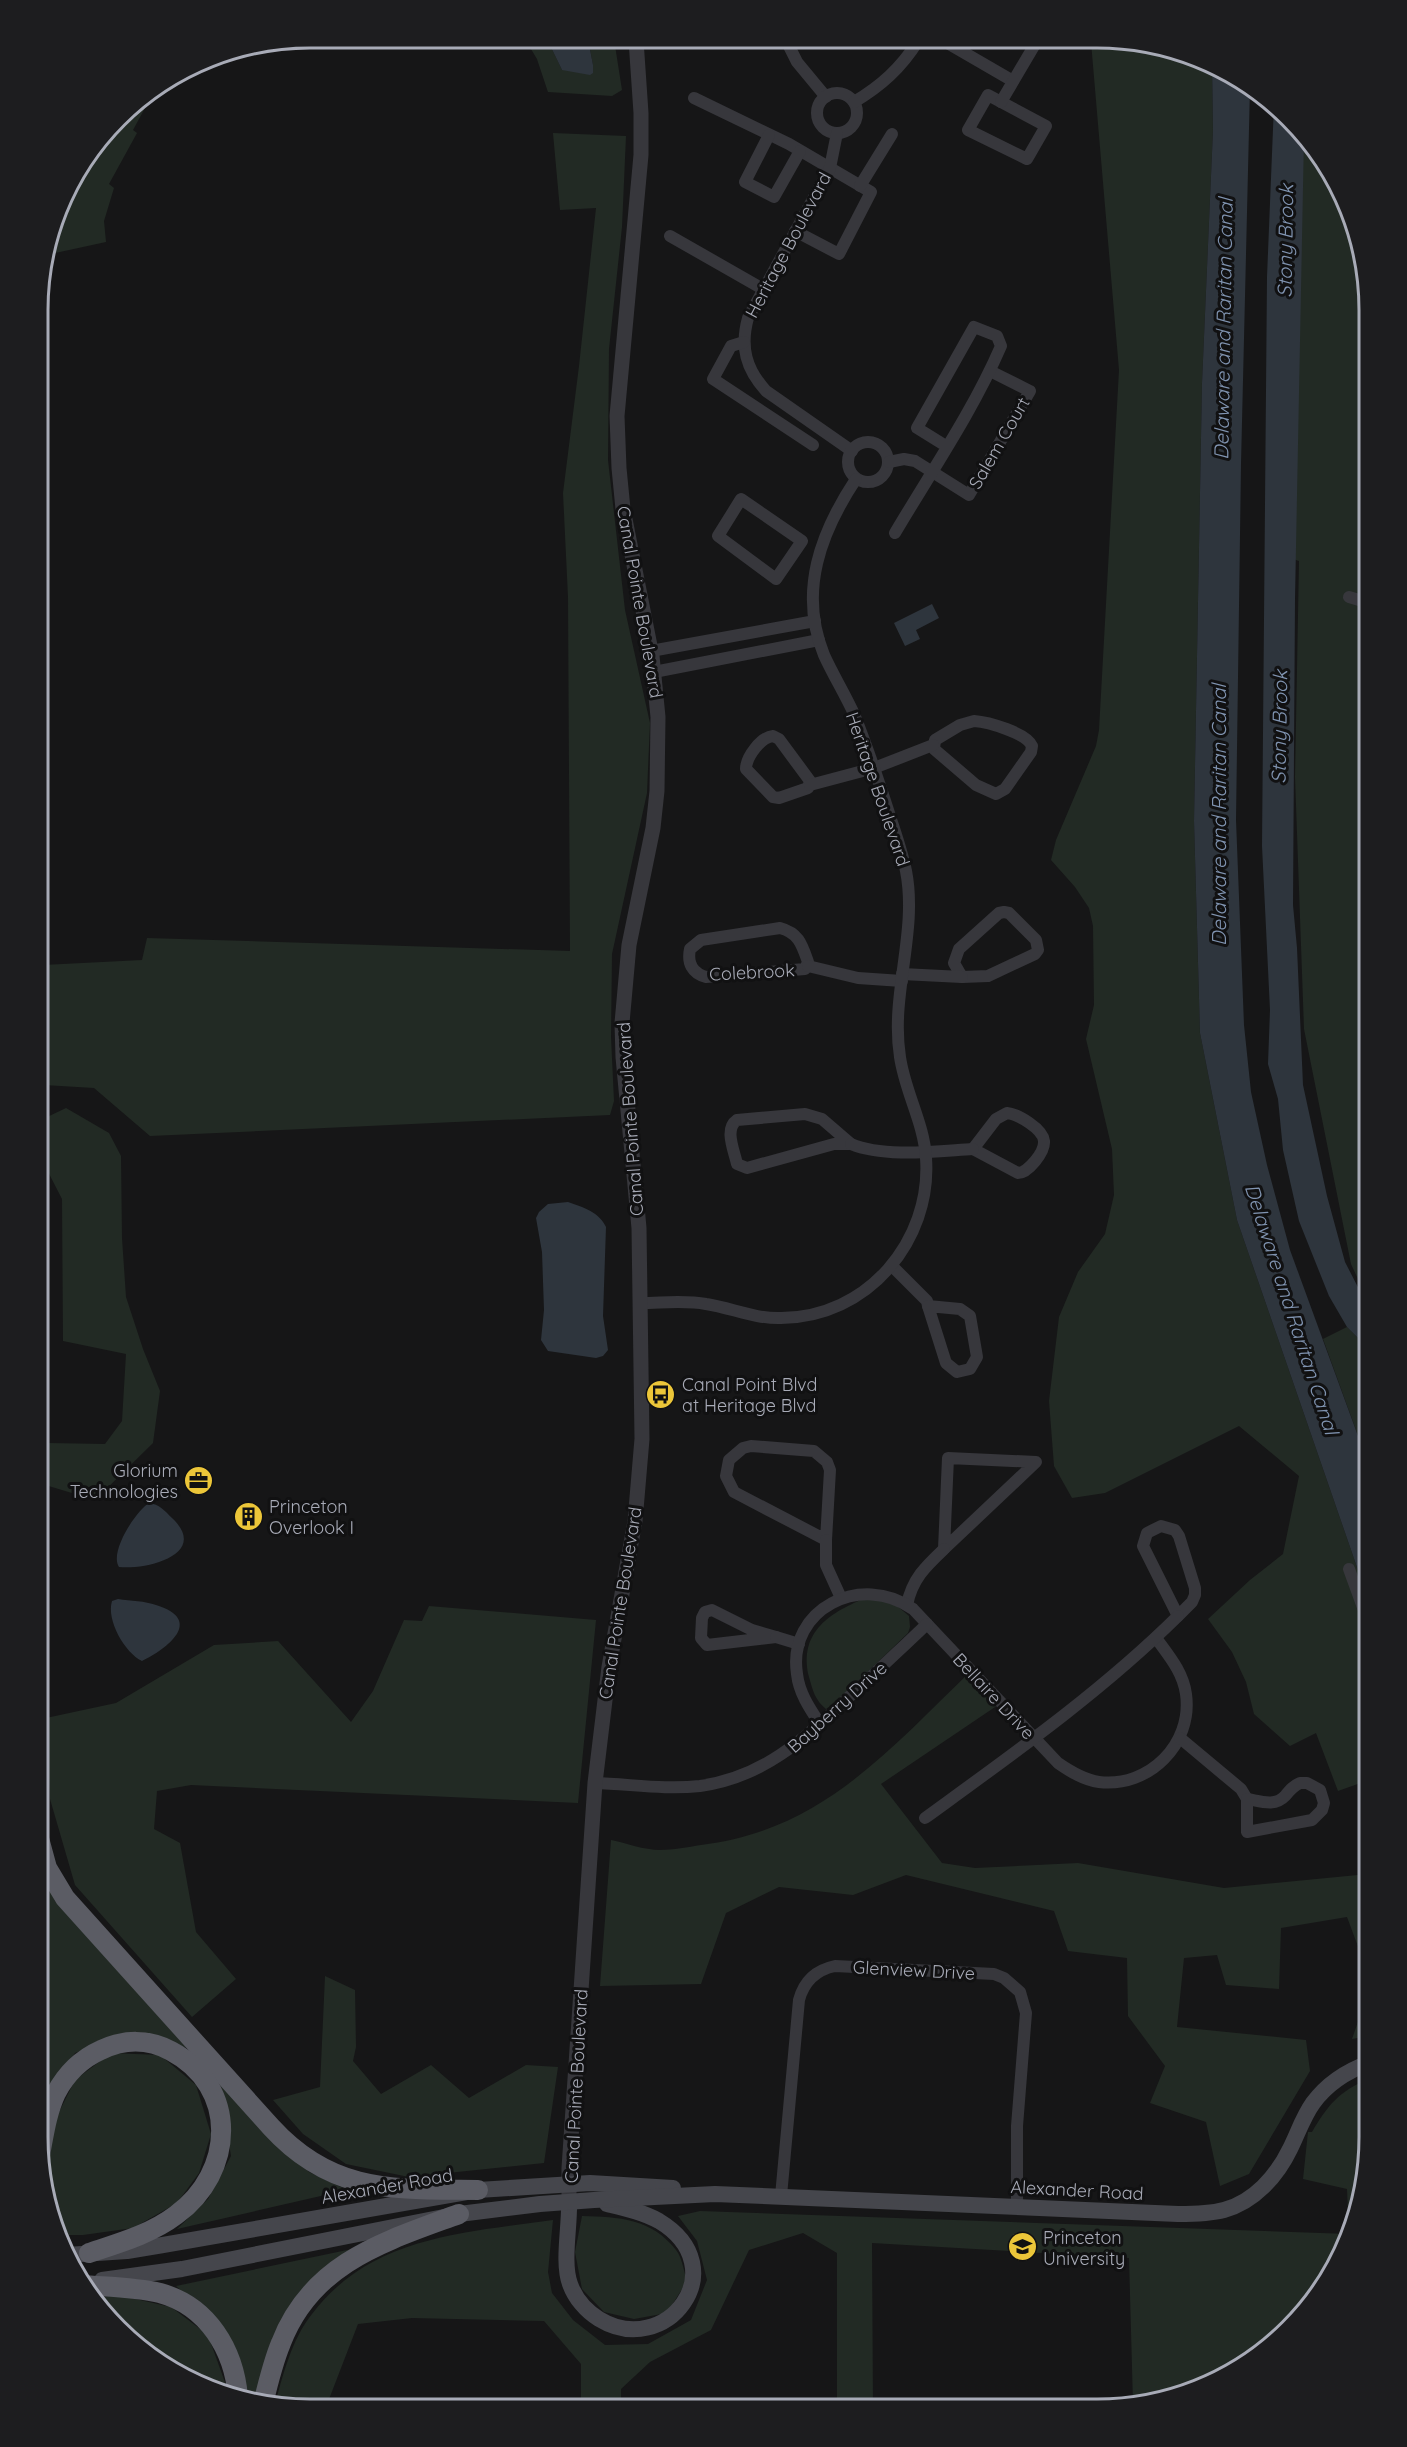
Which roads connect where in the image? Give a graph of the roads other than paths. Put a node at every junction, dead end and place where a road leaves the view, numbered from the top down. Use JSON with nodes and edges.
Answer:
{"nodes":[{"id":1,"x":637,"y":48,"type":"edge"},
{"id":2,"x":790,"y":48,"type":"edge"},
{"id":3,"x":914,"y":48,"type":"edge"},
{"id":4,"x":956,"y":48,"type":"edge"},
{"id":5,"x":1033,"y":48,"type":"edge"},
{"id":6,"x":1013,"y":81,"type":"junction"},
{"id":7,"x":825,"y":97,"type":"junction"},
{"id":8,"x":694,"y":98,"type":"dead end"},
{"id":9,"x":855,"y":102,"type":"junction"},
{"id":10,"x":1001,"y":102,"type":"junction"},
{"id":11,"x":837,"y":133,"type":"junction"},
{"id":12,"x":892,"y":134,"type":"dead end"},
{"id":13,"x":769,"y":135,"type":"junction"},
{"id":14,"x":800,"y":151,"type":"junction"},
{"id":15,"x":830,"y":168,"type":"junction"},
{"id":16,"x":860,"y":186,"type":"junction"},
{"id":17,"x":795,"y":231,"type":"junction"},
{"id":18,"x":670,"y":236,"type":"dead end"},
{"id":19,"x":764,"y":288,"type":"junction"},
{"id":20,"x":744,"y":342,"type":"junction"},
{"id":21,"x":990,"y":371,"type":"junction"},
{"id":22,"x":813,"y":445,"type":"dead end"},
{"id":23,"x":946,"y":446,"type":"junction"},
{"id":24,"x":852,"y":451,"type":"junction"},
{"id":25,"x":889,"y":462,"type":"junction"},
{"id":26,"x":930,"y":472,"type":"junction"},
{"id":27,"x":856,"y":479,"type":"junction"},
{"id":28,"x":895,"y":533,"type":"dead end"},
{"id":29,"x":802,"y":540,"type":"junction"},
{"id":30,"x":821,"y":546,"type":"junction"},
{"id":31,"x":1349,"y":597,"type":"dead end"},
{"id":32,"x":1359,"y":600,"type":"edge"},
{"id":33,"x":815,"y":621,"type":"junction"},
{"id":34,"x":819,"y":640,"type":"junction"},
{"id":35,"x":651,"y":651,"type":"junction"},
{"id":36,"x":654,"y":672,"type":"junction"},
{"id":37,"x":933,"y":745,"type":"junction"},
{"id":38,"x":874,"y":768,"type":"junction"},
{"id":39,"x":810,"y":785,"type":"junction"},
{"id":40,"x":808,"y":966,"type":"junction"},
{"id":41,"x":902,"y":978,"type":"junction"},
{"id":42,"x":962,"y":978,"type":"junction"},
{"id":43,"x":851,"y":1144,"type":"junction"},
{"id":44,"x":974,"y":1149,"type":"junction"},
{"id":45,"x":926,"y":1152,"type":"junction"},
{"id":46,"x":892,"y":1266,"type":"junction"},
{"id":47,"x":640,"y":1303,"type":"junction"},
{"id":48,"x":928,"y":1306,"type":"junction"},
{"id":49,"x":826,"y":1540,"type":"junction"},
{"id":50,"x":944,"y":1549,"type":"junction"},
{"id":51,"x":1349,"y":1569,"type":"dead end"},
{"id":52,"x":1359,"y":1596,"type":"edge"},
{"id":53,"x":841,"y":1598,"type":"junction"},
{"id":54,"x":907,"y":1605,"type":"junction"},
{"id":55,"x":1178,"y":1616,"type":"junction"},
{"id":56,"x":927,"y":1624,"type":"junction"},
{"id":57,"x":776,"y":1637,"type":"junction"},
{"id":58,"x":1156,"y":1638,"type":"junction"},
{"id":59,"x":799,"y":1644,"type":"junction"},
{"id":60,"x":820,"y":1724,"type":"junction"},
{"id":61,"x":1180,"y":1738,"type":"junction"},
{"id":62,"x":1035,"y":1739,"type":"junction"},
{"id":63,"x":595,"y":1783,"type":"junction"},
{"id":64,"x":1247,"y":1799,"type":"junction"},
{"id":65,"x":925,"y":1818,"type":"dead end"},
{"id":66,"x":48,"y":1870,"type":"edge"},
{"id":67,"x":1359,"y":2068,"type":"edge"},
{"id":68,"x":48,"y":2117,"type":"edge"},
{"id":69,"x":569,"y":2184,"type":"junction"},
{"id":70,"x":478,"y":2190,"type":"junction"},
{"id":71,"x":715,"y":2194,"type":"junction"},
{"id":72,"x":781,"y":2196,"type":"junction"},
{"id":73,"x":594,"y":2200,"type":"junction"},
{"id":74,"x":570,"y":2202,"type":"junction"},
{"id":75,"x":1017,"y":2206,"type":"junction"},
{"id":76,"x":459,"y":2214,"type":"junction"},
{"id":77,"x":89,"y":2253,"type":"junction"},
{"id":78,"x":76,"y":2254,"type":"edge"},
{"id":79,"x":92,"y":2282,"type":"edge"},
{"id":80,"x":94,"y":2285,"type":"edge"},
{"id":81,"x":236,"y":2388,"type":"edge"},
{"id":82,"x":265,"y":2395,"type":"edge"}],
"edges":[{"from":1,"to":35,"type":"street","name":"Canal Pointe Boulevard"},
{"from":2,"to":7,"type":"street"},
{"from":3,"to":9,"type":"street"},
{"from":4,"to":6,"type":"street"},
{"from":5,"to":6,"type":"street"},
{"from":6,"to":10,"type":"street"},
{"from":7,"to":9,"type":"street"},
{"from":7,"to":11,"type":"street"},
{"from":8,"to":13,"type":"street"},
{"from":9,"to":11,"type":"street"},
{"from":10,"to":10,"type":"street"},
{"from":11,"to":15,"type":"street","name":"Heritage Boulevard"},
{"from":12,"to":16,"type":"street"},
{"from":13,"to":14,"type":"street"},
{"from":13,"to":14,"type":"street"},
{"from":14,"to":15,"type":"street"},
{"from":15,"to":16,"type":"street"},
{"from":15,"to":17,"type":"street","name":"Heritage Boulevard"},
{"from":16,"to":17,"type":"street"},
{"from":17,"to":19,"type":"street","name":"Heritage Boulevard"},
{"from":18,"to":19,"type":"street"},
{"from":19,"to":20,"type":"street","name":"Heritage Boulevard"},
{"from":20,"to":22,"type":"street"},
{"from":20,"to":24,"type":"street","name":"Heritage Boulevard"},
{"from":21,"to":23,"type":"street"},
{"from":21,"to":23,"type":"street"},
{"from":21,"to":26,"type":"street","name":"Salem Court"},
{"from":23,"to":26,"type":"street"},
{"from":24,"to":25,"type":"street"},
{"from":24,"to":27,"type":"street"},
{"from":25,"to":26,"type":"street","name":"Salem Court"},
{"from":25,"to":27,"type":"street"},
{"from":26,"to":28,"type":"street"},
{"from":27,"to":30,"type":"street","name":"Heritage Boulevard"},
{"from":29,"to":29,"type":"street"},
{"from":29,"to":30,"type":"street"},
{"from":30,"to":33,"type":"street","name":"Heritage Boulevard"},
{"from":31,"to":32,"type":"street"},
{"from":33,"to":34,"type":"street","name":"Heritage Boulevard"},
{"from":33,"to":35,"type":"street"},
{"from":34,"to":36,"type":"street"},
{"from":34,"to":38,"type":"street","name":"Heritage Boulevard"},
{"from":35,"to":36,"type":"street","name":"Canal Pointe Boulevard"},
{"from":36,"to":47,"type":"street","name":"Canal Pointe Boulevard"},
{"from":37,"to":37,"type":"street"},
{"from":37,"to":38,"type":"street"},
{"from":38,"to":39,"type":"street"},
{"from":38,"to":41,"type":"street","name":"Heritage Boulevard"},
{"from":39,"to":39,"type":"street"},
{"from":40,"to":40,"type":"street","name":"Colebrook"},
{"from":40,"to":41,"type":"street"},
{"from":41,"to":42,"type":"street"},
{"from":41,"to":45,"type":"street","name":"Heritage Boulevard"},
{"from":42,"to":42,"type":"street"},
{"from":43,"to":43,"type":"street"},
{"from":43,"to":45,"type":"street"},
{"from":44,"to":44,"type":"street"},
{"from":44,"to":45,"type":"street"},
{"from":45,"to":46,"type":"street","name":"Heritage Boulevard"},
{"from":46,"to":47,"type":"street","name":"Heritage Boulevard"},
{"from":46,"to":48,"type":"street"},
{"from":47,"to":63,"type":"street","name":"Canal Pointe Boulevard"},
{"from":48,"to":48,"type":"street"},
{"from":49,"to":49,"type":"street"},
{"from":49,"to":53,"type":"street"},
{"from":50,"to":50,"type":"street"},
{"from":50,"to":54,"type":"street"},
{"from":51,"to":52,"type":"street"},
{"from":53,"to":54,"type":"street","name":"Bellaire Drive"},
{"from":53,"to":59,"type":"street","name":"Bellaire Drive"},
{"from":54,"to":56,"type":"street","name":"Bellaire Drive"},
{"from":55,"to":55,"type":"street"},
{"from":55,"to":58,"type":"street"},
{"from":56,"to":60,"type":"street","name":"Bayberry Drive"},
{"from":56,"to":62,"type":"street","name":"Bellaire Drive"},
{"from":57,"to":57,"type":"street"},
{"from":57,"to":59,"type":"street"},
{"from":58,"to":61,"type":"street","name":"Bellaire Drive"},
{"from":58,"to":62,"type":"street"},
{"from":59,"to":60,"type":"street","name":"Bellaire Drive"},
{"from":60,"to":63,"type":"street","name":"Bayberry Drive"},
{"from":61,"to":62,"type":"street","name":"Bellaire Drive"},
{"from":61,"to":64,"type":"street"},
{"from":62,"to":65,"type":"street"},
{"from":63,"to":69,"type":"street","name":"Canal Pointe Boulevard"},
{"from":64,"to":64,"type":"street"},
{"from":66,"to":70,"type":"highway"},
{"from":67,"to":75,"type":"main road","name":"Alexander Road"},
{"from":68,"to":77,"type":"highway"},
{"from":69,"to":70,"type":"main road","name":"Alexander Road"},
{"from":69,"to":71,"type":"main road","name":"Alexander Road"},
{"from":69,"to":74,"type":"street","name":"Canal Pointe Boulevard"},
{"from":70,"to":77,"type":"main road","name":"Alexander Road"},
{"from":71,"to":72,"type":"main road","name":"Alexander Road"},
{"from":71,"to":73,"type":"main road","name":"Alexander Road"},
{"from":72,"to":75,"type":"main road","name":"Alexander Road"},
{"from":72,"to":75,"type":"street","name":"Glenview Drive"},
{"from":73,"to":74,"type":"main road","name":"Alexander Road"},
{"from":73,"to":74,"type":"main road"},
{"from":74,"to":76,"type":"main road","name":"Alexander Road"},
{"from":76,"to":79,"type":"main road","name":"Alexander Road"},
{"from":76,"to":82,"type":"highway"},
{"from":77,"to":78,"type":"main road","name":"Alexander Road"},
{"from":80,"to":81,"type":"highway"}]}
